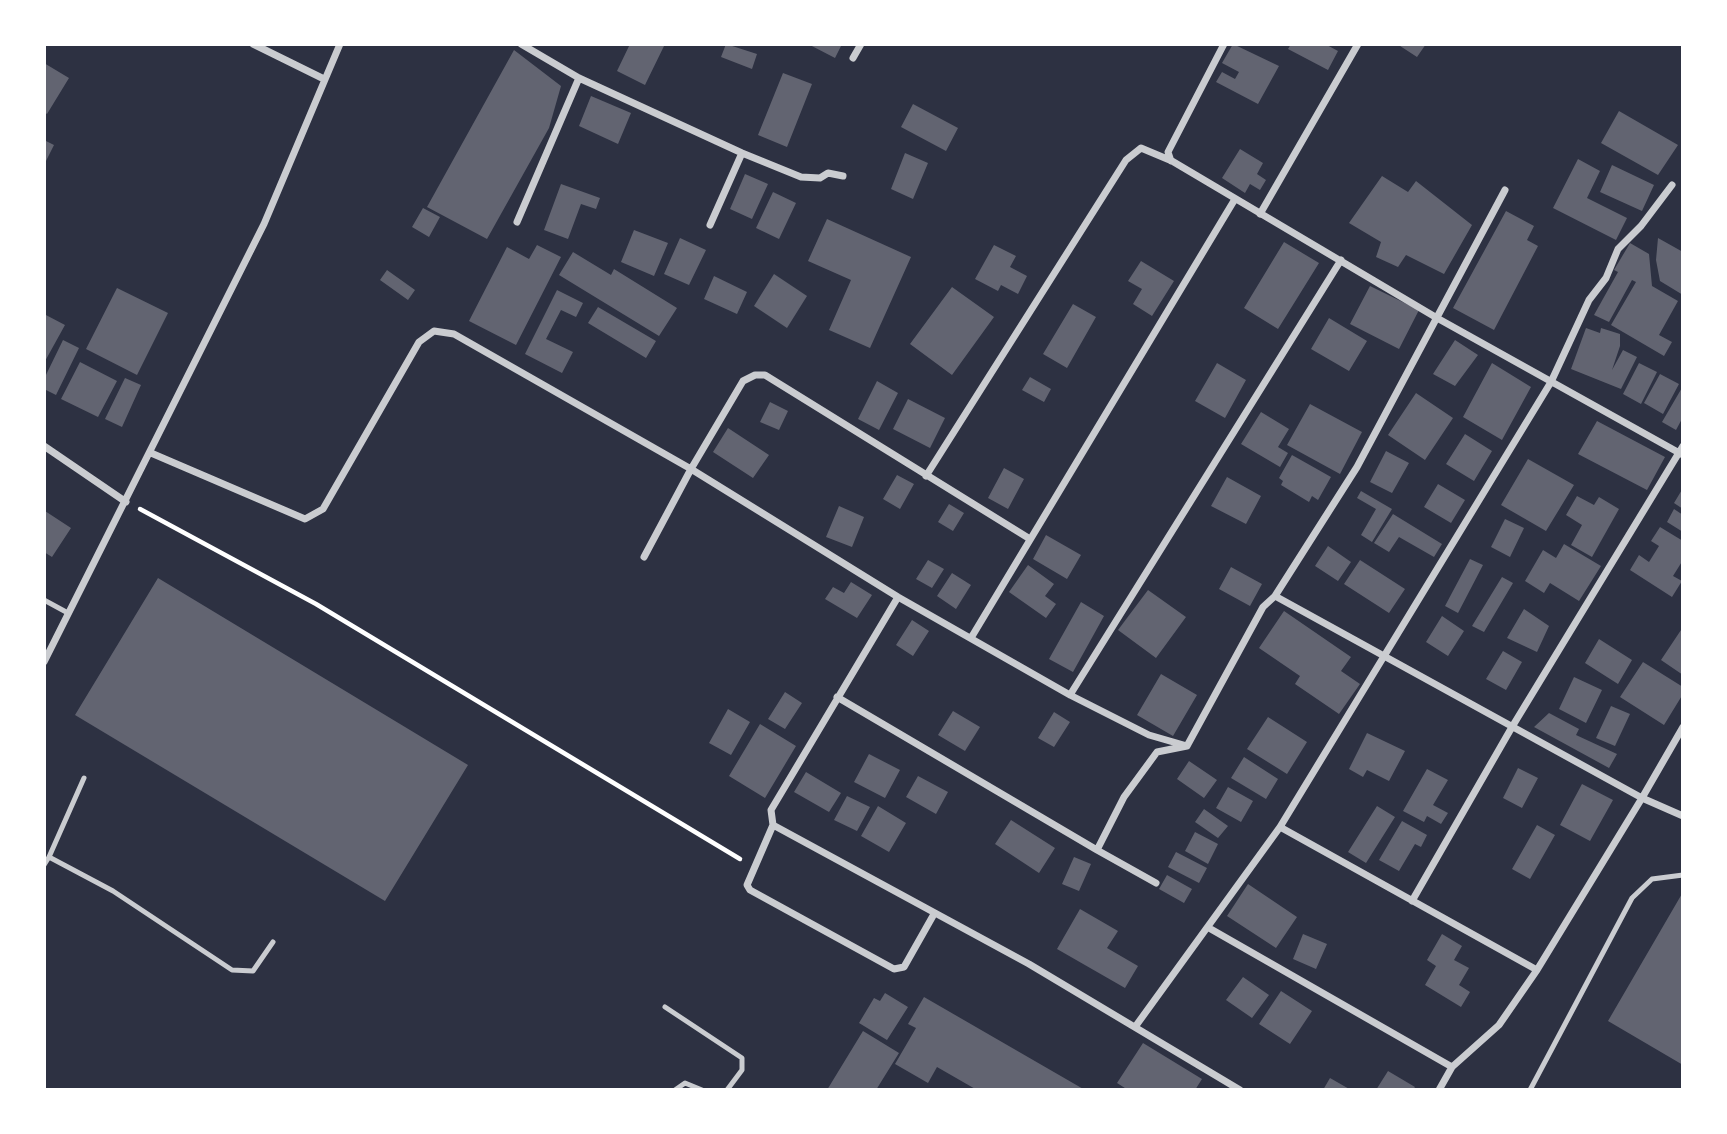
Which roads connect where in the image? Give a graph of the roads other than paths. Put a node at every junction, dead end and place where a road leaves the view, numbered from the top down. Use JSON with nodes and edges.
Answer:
{"nodes":[{"id":1,"x":253,"y":44,"type":"edge"},
{"id":2,"x":340,"y":44,"type":"edge"},
{"id":3,"x":521,"y":44,"type":"edge"},
{"id":4,"x":861,"y":44,"type":"edge"},
{"id":5,"x":1224,"y":44,"type":"edge"},
{"id":6,"x":1358,"y":44,"type":"edge"},
{"id":7,"x":853,"y":58,"type":"dead end"},
{"id":8,"x":579,"y":78,"type":"junction"},
{"id":9,"x":324,"y":79,"type":"junction"},
{"id":10,"x":742,"y":153,"type":"junction"},
{"id":11,"x":1172,"y":161,"type":"junction"},
{"id":12,"x":843,"y":176,"type":"dead end"},
{"id":13,"x":1672,"y":185,"type":"dead end"},
{"id":14,"x":1505,"y":190,"type":"dead end"},
{"id":15,"x":1235,"y":199,"type":"junction"},
{"id":16,"x":1260,"y":214,"type":"junction"},
{"id":17,"x":517,"y":222,"type":"dead end"},
{"id":18,"x":710,"y":225,"type":"dead end"},
{"id":19,"x":1341,"y":260,"type":"junction"},
{"id":20,"x":1437,"y":318,"type":"junction"},
{"id":21,"x":1551,"y":382,"type":"junction"},
{"id":22,"x":44,"y":446,"type":"edge"},
{"id":23,"x":1682,"y":452,"type":"edge"},
{"id":24,"x":151,"y":453,"type":"junction"},
{"id":25,"x":691,"y":469,"type":"junction"},
{"id":26,"x":926,"y":476,"type":"junction"},
{"id":27,"x":126,"y":502,"type":"junction"},
{"id":28,"x":1030,"y":539,"type":"junction"},
{"id":29,"x":645,"y":557,"type":"dead end"},
{"id":30,"x":1275,"y":596,"type":"junction"},
{"id":31,"x":898,"y":597,"type":"junction"},
{"id":32,"x":44,"y":600,"type":"edge"},
{"id":33,"x":68,"y":613,"type":"junction"},
{"id":34,"x":971,"y":638,"type":"junction"},
{"id":35,"x":1386,"y":657,"type":"junction"},
{"id":36,"x":44,"y":662,"type":"edge"},
{"id":37,"x":1070,"y":695,"type":"junction"},
{"id":38,"x":837,"y":697,"type":"junction"},
{"id":39,"x":1512,"y":727,"type":"junction"},
{"id":40,"x":1683,"y":727,"type":"edge"},
{"id":41,"x":1187,"y":746,"type":"junction"},
{"id":42,"x":84,"y":778,"type":"dead end"},
{"id":43,"x":1642,"y":798,"type":"junction"},
{"id":44,"x":1683,"y":816,"type":"edge"},
{"id":45,"x":773,"y":825,"type":"junction"},
{"id":46,"x":1280,"y":827,"type":"junction"},
{"id":47,"x":1097,"y":850,"type":"junction"},
{"id":48,"x":49,"y":857,"type":"junction"},
{"id":49,"x":44,"y":865,"type":"edge"},
{"id":50,"x":1683,"y":875,"type":"edge"},
{"id":51,"x":1156,"y":883,"type":"dead end"},
{"id":52,"x":1412,"y":901,"type":"junction"},
{"id":53,"x":934,"y":914,"type":"junction"},
{"id":54,"x":1209,"y":928,"type":"junction"},
{"id":55,"x":274,"y":942,"type":"dead end"},
{"id":56,"x":1537,"y":970,"type":"junction"},
{"id":57,"x":665,"y":1007,"type":"dead end"},
{"id":58,"x":1135,"y":1027,"type":"junction"},
{"id":59,"x":1452,"y":1066,"type":"junction"},
{"id":60,"x":676,"y":1090,"type":"edge"},
{"id":61,"x":702,"y":1090,"type":"edge"},
{"id":62,"x":727,"y":1090,"type":"edge"},
{"id":63,"x":1240,"y":1090,"type":"edge"},
{"id":64,"x":1440,"y":1090,"type":"edge"},
{"id":65,"x":1531,"y":1090,"type":"edge"}],
"edges":[{"from":1,"to":9,"type":"street"},
{"from":2,"to":9,"type":"street"},
{"from":3,"to":8,"type":"street"},
{"from":4,"to":7,"type":"street"},
{"from":5,"to":11,"type":"street"},
{"from":6,"to":16,"type":"street"},
{"from":8,"to":10,"type":"street"},
{"from":8,"to":17,"type":"street"},
{"from":9,"to":24,"type":"street"},
{"from":10,"to":12,"type":"street"},
{"from":10,"to":18,"type":"street"},
{"from":11,"to":15,"type":"street"},
{"from":11,"to":26,"type":"street"},
{"from":13,"to":21,"type":"street"},
{"from":14,"to":20,"type":"street"},
{"from":15,"to":16,"type":"street"},
{"from":15,"to":28,"type":"street"},
{"from":16,"to":19,"type":"street"},
{"from":19,"to":20,"type":"street"},
{"from":19,"to":37,"type":"street"},
{"from":20,"to":21,"type":"street"},
{"from":20,"to":30,"type":"street"},
{"from":21,"to":23,"type":"street"},
{"from":21,"to":35,"type":"street"},
{"from":22,"to":27,"type":"street"},
{"from":23,"to":39,"type":"street"},
{"from":24,"to":25,"type":"street"},
{"from":24,"to":27,"type":"street"},
{"from":25,"to":26,"type":"street"},
{"from":25,"to":29,"type":"street"},
{"from":25,"to":31,"type":"street"},
{"from":26,"to":28,"type":"street"},
{"from":27,"to":33,"type":"street"},
{"from":28,"to":34,"type":"street"},
{"from":30,"to":35,"type":"street"},
{"from":30,"to":41,"type":"street"},
{"from":31,"to":34,"type":"street"},
{"from":31,"to":38,"type":"street"},
{"from":32,"to":33,"type":"lane"},
{"from":33,"to":36,"type":"street"},
{"from":34,"to":37,"type":"street"},
{"from":35,"to":39,"type":"street"},
{"from":35,"to":46,"type":"street"},
{"from":37,"to":41,"type":"street"},
{"from":38,"to":45,"type":"street"},
{"from":38,"to":47,"type":"street"},
{"from":39,"to":43,"type":"street"},
{"from":39,"to":52,"type":"street"},
{"from":40,"to":43,"type":"street"},
{"from":41,"to":47,"type":"street"},
{"from":42,"to":48,"type":"lane"},
{"from":43,"to":44,"type":"street"},
{"from":43,"to":56,"type":"street"},
{"from":45,"to":53,"type":"street"},
{"from":45,"to":53,"type":"street"},
{"from":46,"to":52,"type":"street"},
{"from":46,"to":54,"type":"street"},
{"from":47,"to":51,"type":"street"},
{"from":48,"to":49,"type":"lane"},
{"from":48,"to":55,"type":"lane"},
{"from":50,"to":65,"type":"lane"},
{"from":52,"to":56,"type":"street"},
{"from":53,"to":58,"type":"street"},
{"from":54,"to":58,"type":"street"},
{"from":54,"to":59,"type":"street"},
{"from":56,"to":59,"type":"street"},
{"from":57,"to":62,"type":"lane"},
{"from":58,"to":63,"type":"street"},
{"from":59,"to":64,"type":"street"},
{"from":60,"to":61,"type":"lane"}]}
